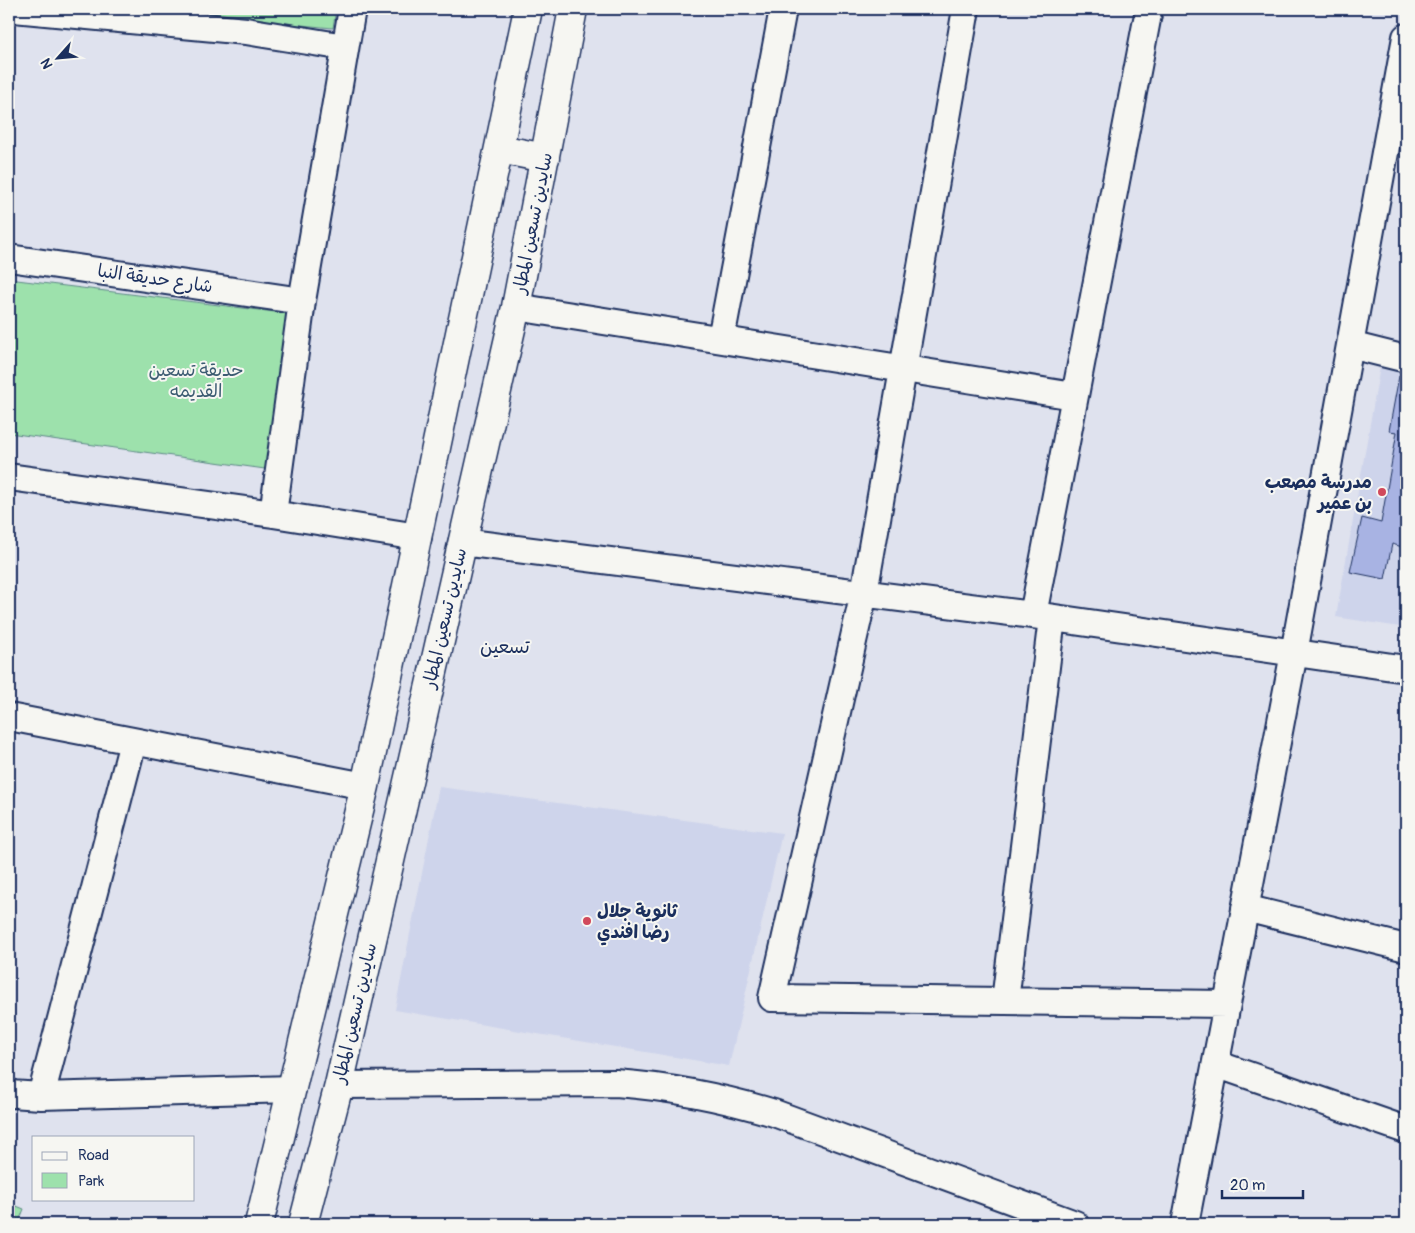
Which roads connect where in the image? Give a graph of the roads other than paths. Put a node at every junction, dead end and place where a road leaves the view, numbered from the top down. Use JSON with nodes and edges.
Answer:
{"nodes":[{"id":1,"x":14,"y":9,"type":"edge"},
{"id":2,"x":352,"y":9,"type":"edge"},
{"id":3,"x":528,"y":9,"type":"edge"},
{"id":4,"x":573,"y":9,"type":"edge"},
{"id":5,"x":783,"y":9,"type":"edge"},
{"id":6,"x":966,"y":9,"type":"edge"},
{"id":7,"x":1149,"y":9,"type":"edge"},
{"id":8,"x":1406,"y":37,"type":"edge"},
{"id":9,"x":345,"y":47,"type":"junction"},
{"id":10,"x":499,"y":149,"type":"junction"},
{"id":11,"x":545,"y":158,"type":"junction"},
{"id":12,"x":9,"y":258,"type":"edge"},
{"id":13,"x":302,"y":301,"type":"junction"},
{"id":14,"x":516,"y":307,"type":"junction"},
{"id":15,"x":722,"y":339,"type":"junction"},
{"id":16,"x":1350,"y":345,"type":"junction"},
{"id":17,"x":1406,"y":359,"type":"edge"},
{"id":18,"x":903,"y":368,"type":"junction"},
{"id":19,"x":1074,"y":396,"type":"junction"},
{"id":20,"x":9,"y":477,"type":"edge"},
{"id":21,"x":273,"y":514,"type":"junction"},
{"id":22,"x":418,"y":537,"type":"junction"},
{"id":23,"x":462,"y":542,"type":"junction"},
{"id":24,"x":864,"y":593,"type":"junction"},
{"id":25,"x":1043,"y":617,"type":"junction"},
{"id":26,"x":1294,"y":653,"type":"junction"},
{"id":27,"x":1406,"y":669,"type":"edge"},
{"id":28,"x":9,"y":717,"type":"edge"},
{"id":29,"x":133,"y":742,"type":"junction"},
{"id":30,"x":365,"y":786,"type":"junction"},
{"id":31,"x":1245,"y":908,"type":"junction"},
{"id":32,"x":1406,"y":948,"type":"edge"},
{"id":33,"x":1005,"y":1001,"type":"junction"},
{"id":34,"x":1227,"y":1004,"type":"junction"},
{"id":35,"x":1216,"y":1064,"type":"junction"},
{"id":36,"x":339,"y":1084,"type":"junction"},
{"id":37,"x":292,"y":1090,"type":"junction"},
{"id":38,"x":9,"y":1092,"type":"edge"},
{"id":39,"x":40,"y":1096,"type":"junction"},
{"id":40,"x":1406,"y":1130,"type":"edge"},
{"id":41,"x":259,"y":1224,"type":"edge"},
{"id":42,"x":303,"y":1224,"type":"edge"},
{"id":43,"x":1075,"y":1224,"type":"edge"},
{"id":44,"x":1185,"y":1224,"type":"edge"}],
"edges":[{"from":1,"to":9,"type":"street"},
{"from":2,"to":9,"type":"street"},
{"from":3,"to":10,"type":"street"},
{"from":4,"to":11,"type":"street","name":"سايدين تسعين المطار"},
{"from":5,"to":15,"type":"street"},
{"from":6,"to":18,"type":"street"},
{"from":7,"to":19,"type":"street"},
{"from":8,"to":16,"type":"street"},
{"from":9,"to":13,"type":"street"},
{"from":10,"to":11,"type":"street"},
{"from":10,"to":22,"type":"street"},
{"from":11,"to":14,"type":"street","name":"سايدين تسعين المطار"},
{"from":12,"to":13,"type":"street","name":"شارع حديقة النبا"},
{"from":13,"to":21,"type":"street"},
{"from":14,"to":15,"type":"street"},
{"from":14,"to":23,"type":"street","name":"سايدين تسعين المطار"},
{"from":15,"to":18,"type":"street"},
{"from":16,"to":17,"type":"street"},
{"from":16,"to":26,"type":"street"},
{"from":18,"to":19,"type":"street"},
{"from":18,"to":24,"type":"street"},
{"from":19,"to":25,"type":"street"},
{"from":20,"to":21,"type":"street"},
{"from":21,"to":22,"type":"street"},
{"from":22,"to":30,"type":"street"},
{"from":23,"to":24,"type":"street"},
{"from":23,"to":36,"type":"street","name":"سايدين تسعين المطار"},
{"from":24,"to":25,"type":"street"},
{"from":24,"to":33,"type":"street"},
{"from":25,"to":26,"type":"street"},
{"from":25,"to":33,"type":"street"},
{"from":26,"to":27,"type":"street"},
{"from":26,"to":31,"type":"street"},
{"from":28,"to":29,"type":"street"},
{"from":29,"to":30,"type":"street"},
{"from":29,"to":39,"type":"street"},
{"from":30,"to":37,"type":"street"},
{"from":31,"to":32,"type":"street"},
{"from":31,"to":34,"type":"street"},
{"from":33,"to":34,"type":"street"},
{"from":34,"to":35,"type":"street"},
{"from":35,"to":40,"type":"street"},
{"from":35,"to":44,"type":"street"},
{"from":36,"to":42,"type":"street","name":"سايدين تسعين المطار"},
{"from":36,"to":43,"type":"street"},
{"from":37,"to":39,"type":"street"},
{"from":37,"to":41,"type":"street"},
{"from":38,"to":39,"type":"street"}]}
